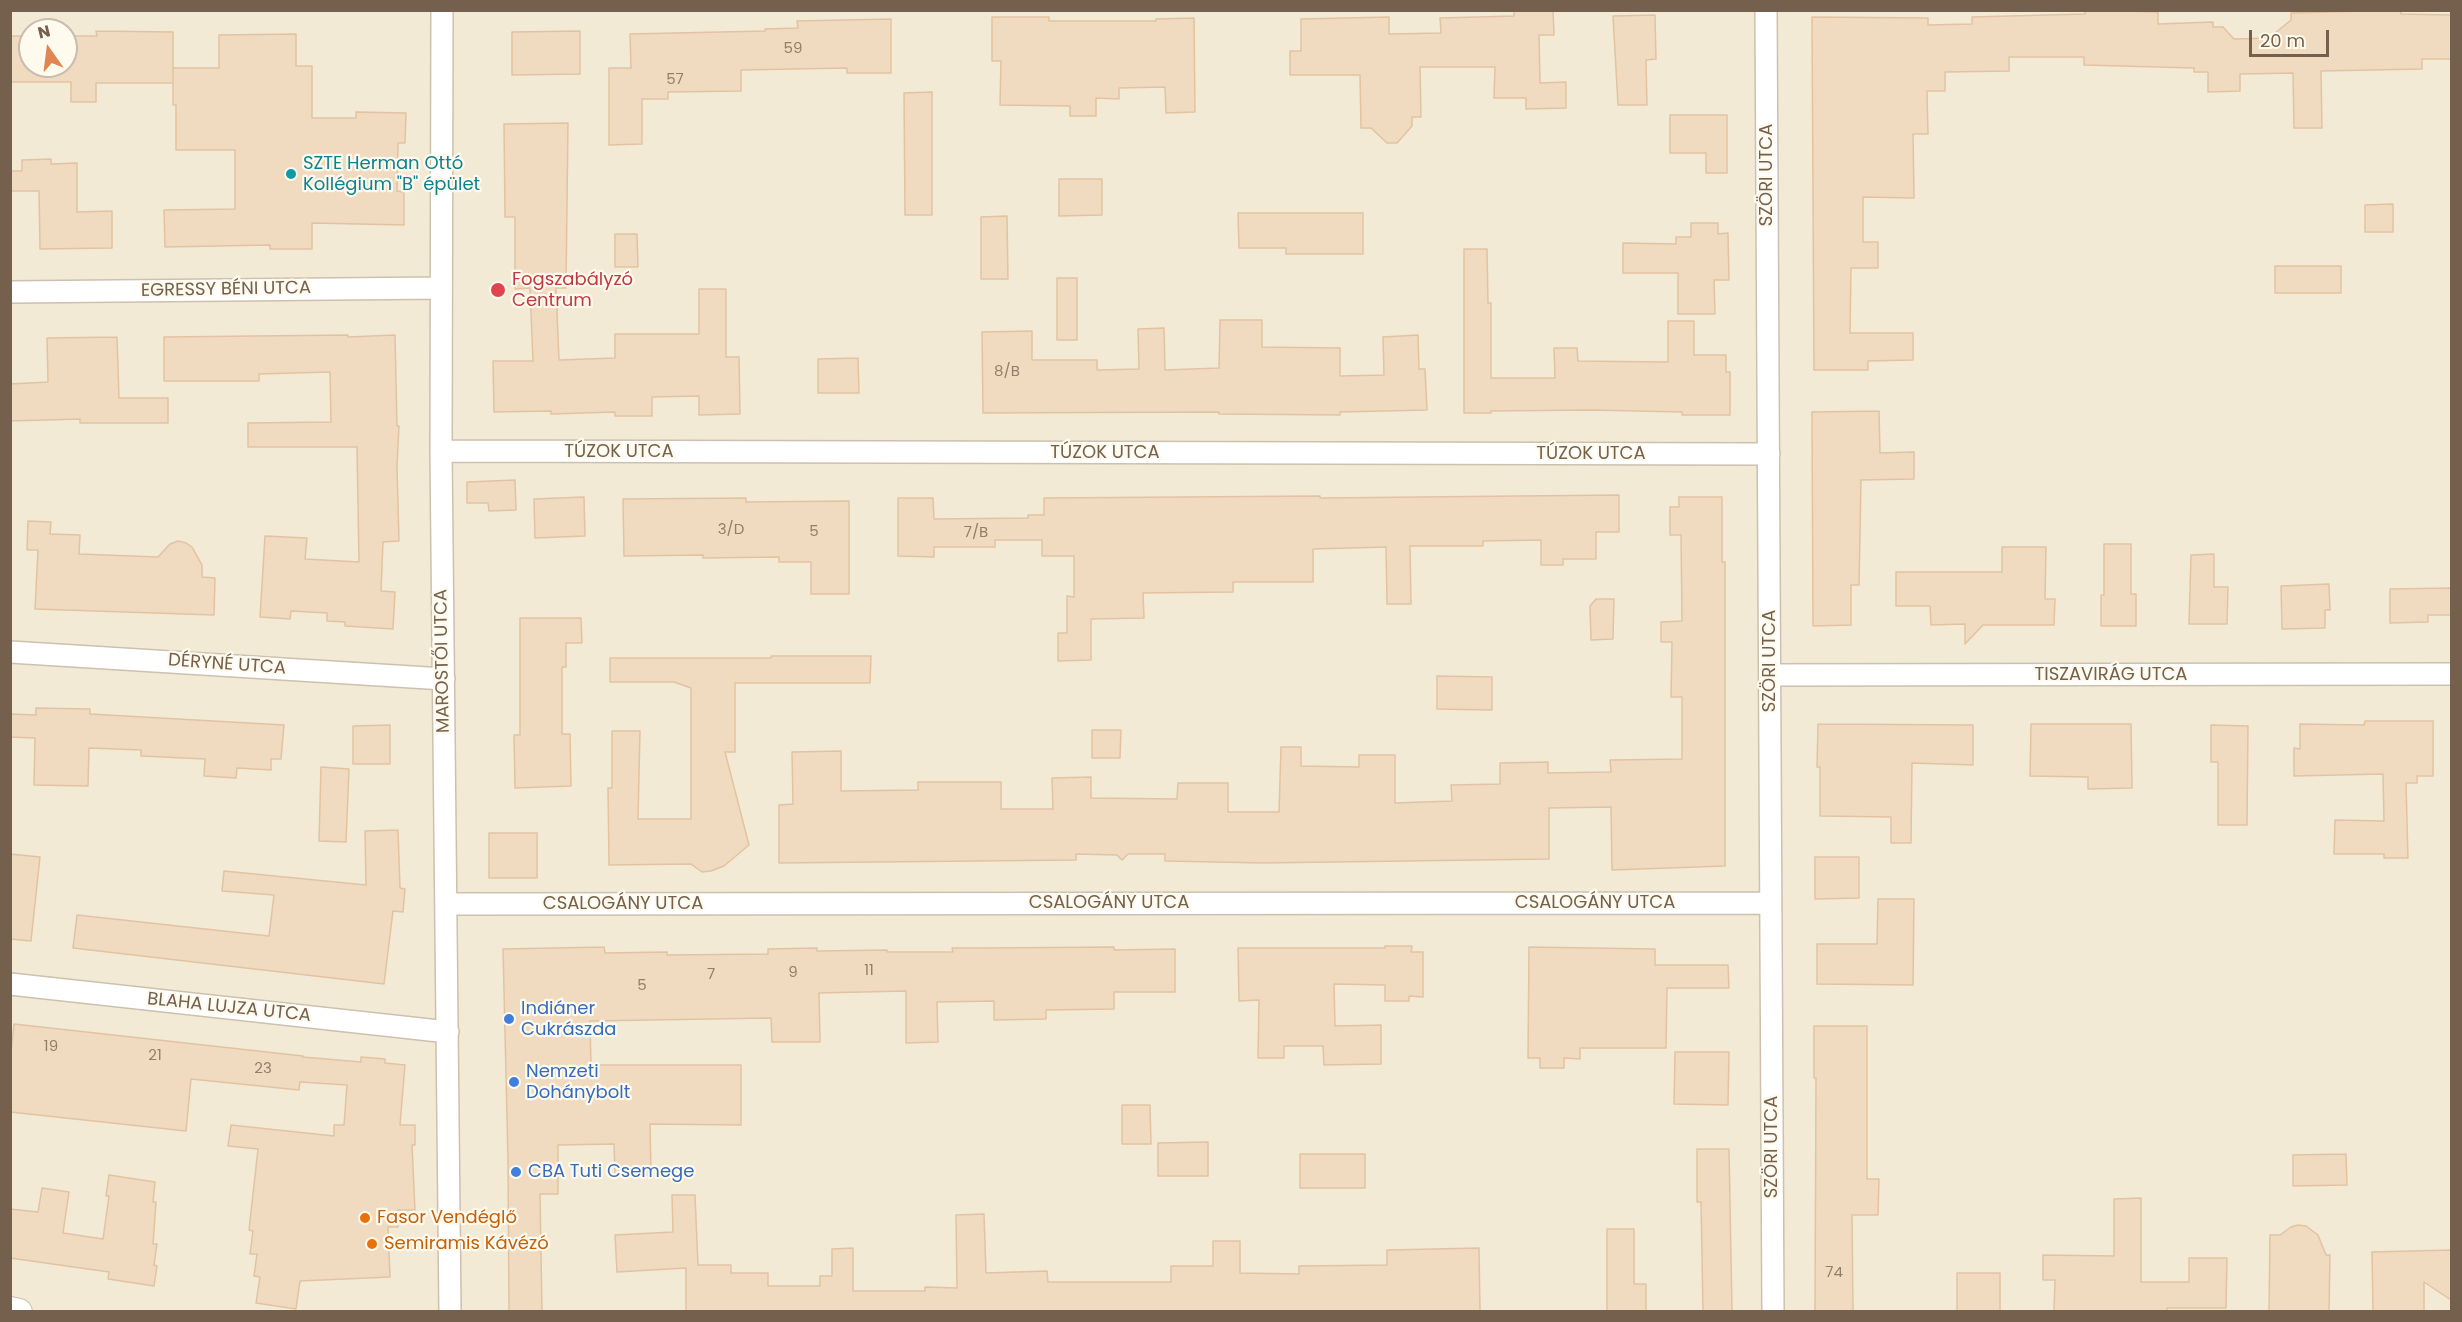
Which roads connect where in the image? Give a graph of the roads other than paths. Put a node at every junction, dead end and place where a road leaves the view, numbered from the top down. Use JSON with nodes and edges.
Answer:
{"nodes":[{"id":1,"x":442,"y":10,"type":"edge"},
{"id":2,"x":1766,"y":10,"type":"edge"},
{"id":3,"x":441,"y":288,"type":"junction"},
{"id":4,"x":10,"y":292,"type":"edge"},
{"id":5,"x":441,"y":452,"type":"junction"},
{"id":6,"x":1769,"y":454,"type":"junction"},
{"id":7,"x":10,"y":652,"type":"edge"},
{"id":8,"x":2451,"y":674,"type":"edge"},
{"id":9,"x":1770,"y":675,"type":"junction"},
{"id":10,"x":444,"y":679,"type":"junction"},
{"id":11,"x":1771,"y":903,"type":"junction"},
{"id":12,"x":446,"y":904,"type":"junction"},
{"id":13,"x":10,"y":984,"type":"edge"},
{"id":14,"x":448,"y":1032,"type":"junction"},
{"id":15,"x":10,"y":1310,"type":"edge"},
{"id":16,"x":19,"y":1311,"type":"edge"},
{"id":17,"x":450,"y":1311,"type":"edge"},
{"id":18,"x":1773,"y":1311,"type":"edge"}],
"edges":[{"from":1,"to":3,"type":"street","name":"MAROSTŐI UTCA"},
{"from":2,"to":6,"type":"street","name":"SZÖRI UTCA"},
{"from":3,"to":4,"type":"street","name":"EGRESSY BÉNI UTCA"},
{"from":3,"to":5,"type":"street","name":"MAROSTŐI UTCA"},
{"from":5,"to":6,"type":"street","name":"TÚZOK UTCA"},
{"from":5,"to":10,"type":"street","name":"MAROSTŐI UTCA"},
{"from":6,"to":9,"type":"street","name":"SZÖRI UTCA"},
{"from":7,"to":10,"type":"street","name":"DÉRYNÉ UTCA"},
{"from":8,"to":9,"type":"street","name":"TISZAVIRÁG UTCA"},
{"from":9,"to":11,"type":"street","name":"SZÖRI UTCA"},
{"from":10,"to":12,"type":"street","name":"MAROSTŐI UTCA"},
{"from":11,"to":12,"type":"street","name":"CSALOGÁNY UTCA"},
{"from":11,"to":18,"type":"street","name":"SZÖRI UTCA"},
{"from":12,"to":14,"type":"street","name":"MAROSTŐI UTCA"},
{"from":13,"to":14,"type":"street","name":"BLAHA LUJZA UTCA"},
{"from":14,"to":17,"type":"street","name":"MAROSTŐI UTCA"},
{"from":15,"to":16,"type":"street"}]}
